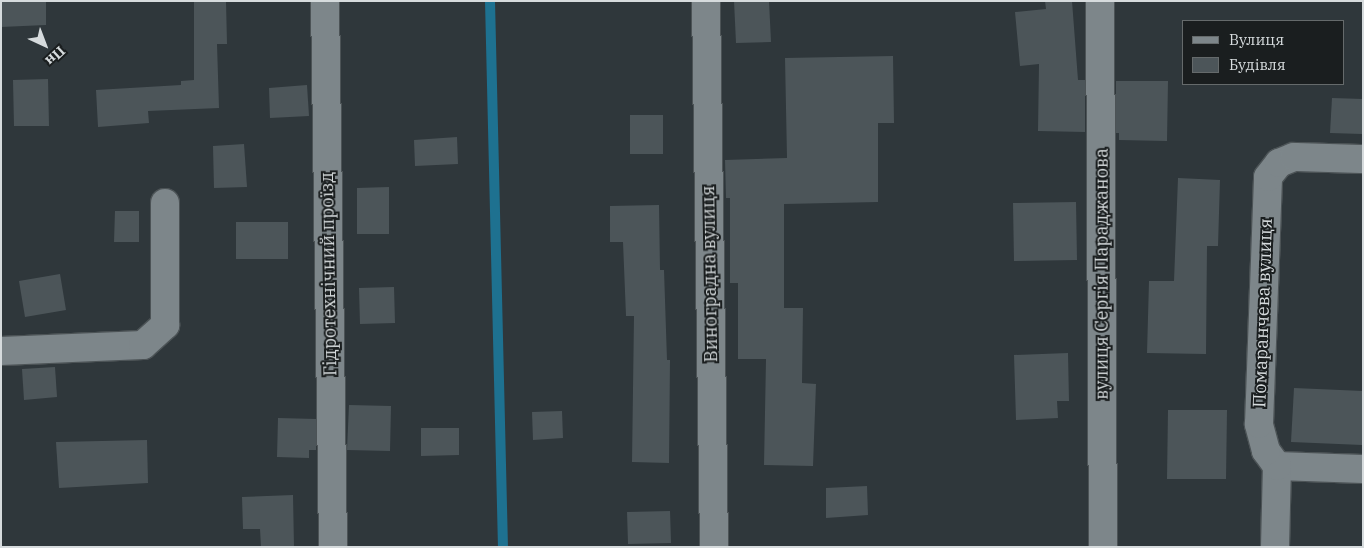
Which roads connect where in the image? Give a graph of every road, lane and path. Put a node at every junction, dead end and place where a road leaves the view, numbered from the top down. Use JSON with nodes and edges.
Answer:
{"nodes":[{"id":1,"x":325,"y":1,"type":"edge"},
{"id":2,"x":706,"y":1,"type":"edge"},
{"id":3,"x":1100,"y":1,"type":"edge"},
{"id":4,"x":1363,"y":159,"type":"edge"},
{"id":5,"x":165,"y":203,"type":"dead end"},
{"id":6,"x":1,"y":351,"type":"edge"},
{"id":7,"x":1276,"y":466,"type":"junction"},
{"id":8,"x":1363,"y":469,"type":"edge"},
{"id":9,"x":333,"y":547,"type":"edge"},
{"id":10,"x":714,"y":547,"type":"edge"},
{"id":11,"x":1103,"y":547,"type":"edge"},
{"id":12,"x":1275,"y":547,"type":"edge"}],
"edges":[{"from":1,"to":9,"type":"street","name":"Гідротехнічний проїзд"},
{"from":2,"to":10,"type":"street","name":"Виноградна вулиця"},
{"from":3,"to":11,"type":"street","name":"вулиця Сергія Параджанова"},
{"from":4,"to":7,"type":"street","name":"Помаранчева вулиця"},
{"from":5,"to":6,"type":"street"},
{"from":7,"to":8,"type":"street"},
{"from":7,"to":12,"type":"street","name":"Помаранчева вулиця"}]}
